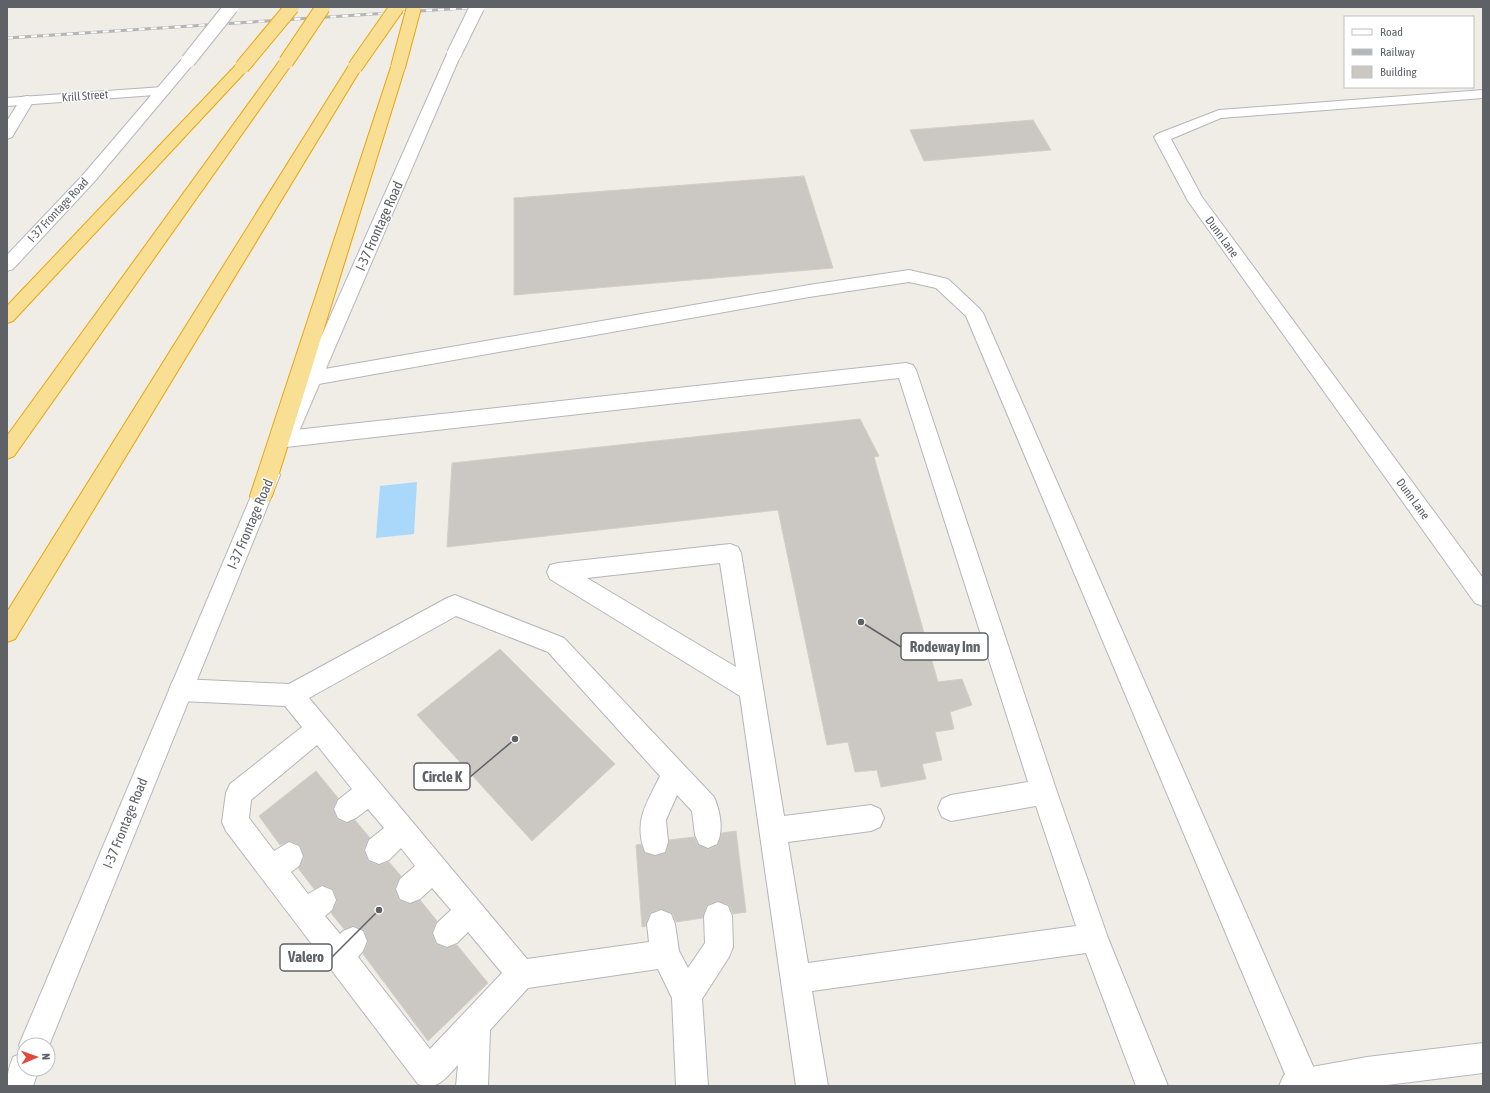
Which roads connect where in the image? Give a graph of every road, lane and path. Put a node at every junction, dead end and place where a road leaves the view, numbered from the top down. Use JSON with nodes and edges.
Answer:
{"nodes":[{"id":1,"x":231,"y":7,"type":"edge"},
{"id":2,"x":292,"y":7,"type":"edge"},
{"id":3,"x":323,"y":7,"type":"edge"},
{"id":4,"x":397,"y":7,"type":"edge"},
{"id":5,"x":414,"y":7,"type":"edge"},
{"id":6,"x":478,"y":7,"type":"edge"},
{"id":7,"x":163,"y":91,"type":"junction"},
{"id":8,"x":1483,"y":94,"type":"edge"},
{"id":9,"x":27,"y":100,"type":"junction"},
{"id":10,"x":7,"y":102,"type":"edge"},
{"id":11,"x":7,"y":134,"type":"edge"},
{"id":12,"x":9,"y":260,"type":"edge"},
{"id":13,"x":7,"y":317,"type":"edge"},
{"id":14,"x":313,"y":378,"type":"junction"},
{"id":15,"x":286,"y":439,"type":"junction"},
{"id":16,"x":7,"y":451,"type":"edge"},
{"id":17,"x":261,"y":496,"type":"junction"},
{"id":18,"x":1483,"y":596,"type":"edge"},
{"id":19,"x":7,"y":632,"type":"edge"},
{"id":20,"x":180,"y":690,"type":"junction"},
{"id":21,"x":752,"y":690,"type":"junction"},
{"id":22,"x":291,"y":694,"type":"junction"},
{"id":23,"x":319,"y":728,"type":"junction"},
{"id":24,"x":674,"y":773,"type":"junction"},
{"id":25,"x":371,"y":791,"type":"junction"},
{"id":26,"x":1044,"y":792,"type":"junction"},
{"id":27,"x":951,"y":808,"type":"dead end"},
{"id":28,"x":347,"y":810,"type":"dead end"},
{"id":29,"x":871,"y":818,"type":"dead end"},
{"id":30,"x":402,"y":829,"type":"junction"},
{"id":31,"x":773,"y":832,"type":"junction"},
{"id":32,"x":708,"y":835,"type":"dead end"},
{"id":33,"x":655,"y":842,"type":"dead end"},
{"id":34,"x":379,"y":850,"type":"dead end"},
{"id":35,"x":434,"y":868,"type":"junction"},
{"id":36,"x":410,"y":889,"type":"dead end"},
{"id":37,"x":470,"y":911,"type":"junction"},
{"id":38,"x":718,"y":916,"type":"dead end"},
{"id":39,"x":661,"y":924,"type":"dead end"},
{"id":40,"x":447,"y":933,"type":"dead end"},
{"id":41,"x":1094,"y":938,"type":"junction"},
{"id":42,"x":664,"y":954,"type":"junction"},
{"id":43,"x":521,"y":974,"type":"junction"},
{"id":44,"x":796,"y":979,"type":"junction"},
{"id":45,"x":687,"y":996,"type":"junction"},
{"id":46,"x":475,"y":1024,"type":"junction"},
{"id":47,"x":37,"y":1037,"type":"edge"},
{"id":48,"x":1483,"y":1058,"type":"edge"},
{"id":49,"x":1371,"y":1079,"type":"edge"},
{"id":50,"x":1300,"y":1085,"type":"edge"},
{"id":51,"x":472,"y":1086,"type":"edge"},
{"id":52,"x":692,"y":1086,"type":"edge"},
{"id":53,"x":812,"y":1086,"type":"edge"},
{"id":54,"x":1152,"y":1086,"type":"edge"}],
"edges":[{"from":1,"to":7,"type":"main road","name":"I-37 Frontage Road","bridge":true},
{"from":2,"to":13,"type":"highway","bridge":true},
{"from":3,"to":16,"type":"highway","bridge":true},
{"from":4,"to":19,"type":"highway","bridge":true},
{"from":5,"to":17,"type":"highway","bridge":true},
{"from":6,"to":14,"type":"main road","name":"I-37 Frontage Road","bridge":true},
{"from":7,"to":9,"type":"main road","name":"Krill Street"},
{"from":7,"to":12,"type":"main road","name":"I-37 Frontage Road"},
{"from":8,"to":18,"type":"main road","name":"Dunn Lane"},
{"from":9,"to":10,"type":"main road","name":"Krill Street"},
{"from":9,"to":11,"type":"main road"},
{"from":14,"to":15,"type":"main road","name":"I-37 Frontage Road"},
{"from":14,"to":50,"type":"main road"},
{"from":15,"to":17,"type":"main road","name":"I-37 Frontage Road"},
{"from":15,"to":26,"type":"main road"},
{"from":17,"to":20,"type":"main road","name":"I-37 Frontage Road"},
{"from":20,"to":22,"type":"main road"},
{"from":20,"to":47,"type":"main road","name":"I-37 Frontage Road"},
{"from":21,"to":21,"type":"main road"},
{"from":21,"to":31,"type":"main road"},
{"from":22,"to":23,"type":"main road"},
{"from":22,"to":24,"type":"main road"},
{"from":23,"to":25,"type":"main road"},
{"from":23,"to":46,"type":"main road"},
{"from":24,"to":32,"type":"main road"},
{"from":24,"to":33,"type":"main road"},
{"from":25,"to":28,"type":"main road"},
{"from":25,"to":30,"type":"main road"},
{"from":26,"to":27,"type":"main road"},
{"from":26,"to":41,"type":"main road"},
{"from":29,"to":31,"type":"main road"},
{"from":30,"to":34,"type":"main road"},
{"from":30,"to":35,"type":"main road"},
{"from":31,"to":44,"type":"main road"},
{"from":35,"to":36,"type":"main road"},
{"from":35,"to":37,"type":"main road"},
{"from":37,"to":40,"type":"main road"},
{"from":37,"to":43,"type":"main road"},
{"from":38,"to":45,"type":"main road"},
{"from":39,"to":42,"type":"main road"},
{"from":41,"to":44,"type":"main road"},
{"from":41,"to":54,"type":"main road"},
{"from":42,"to":43,"type":"main road"},
{"from":42,"to":45,"type":"main road"},
{"from":43,"to":46,"type":"main road"},
{"from":44,"to":53,"type":"main road"},
{"from":45,"to":52,"type":"main road"},
{"from":46,"to":51,"type":"main road"},
{"from":48,"to":49,"type":"main road"},
{"from":49,"to":50,"type":"main road"}]}
